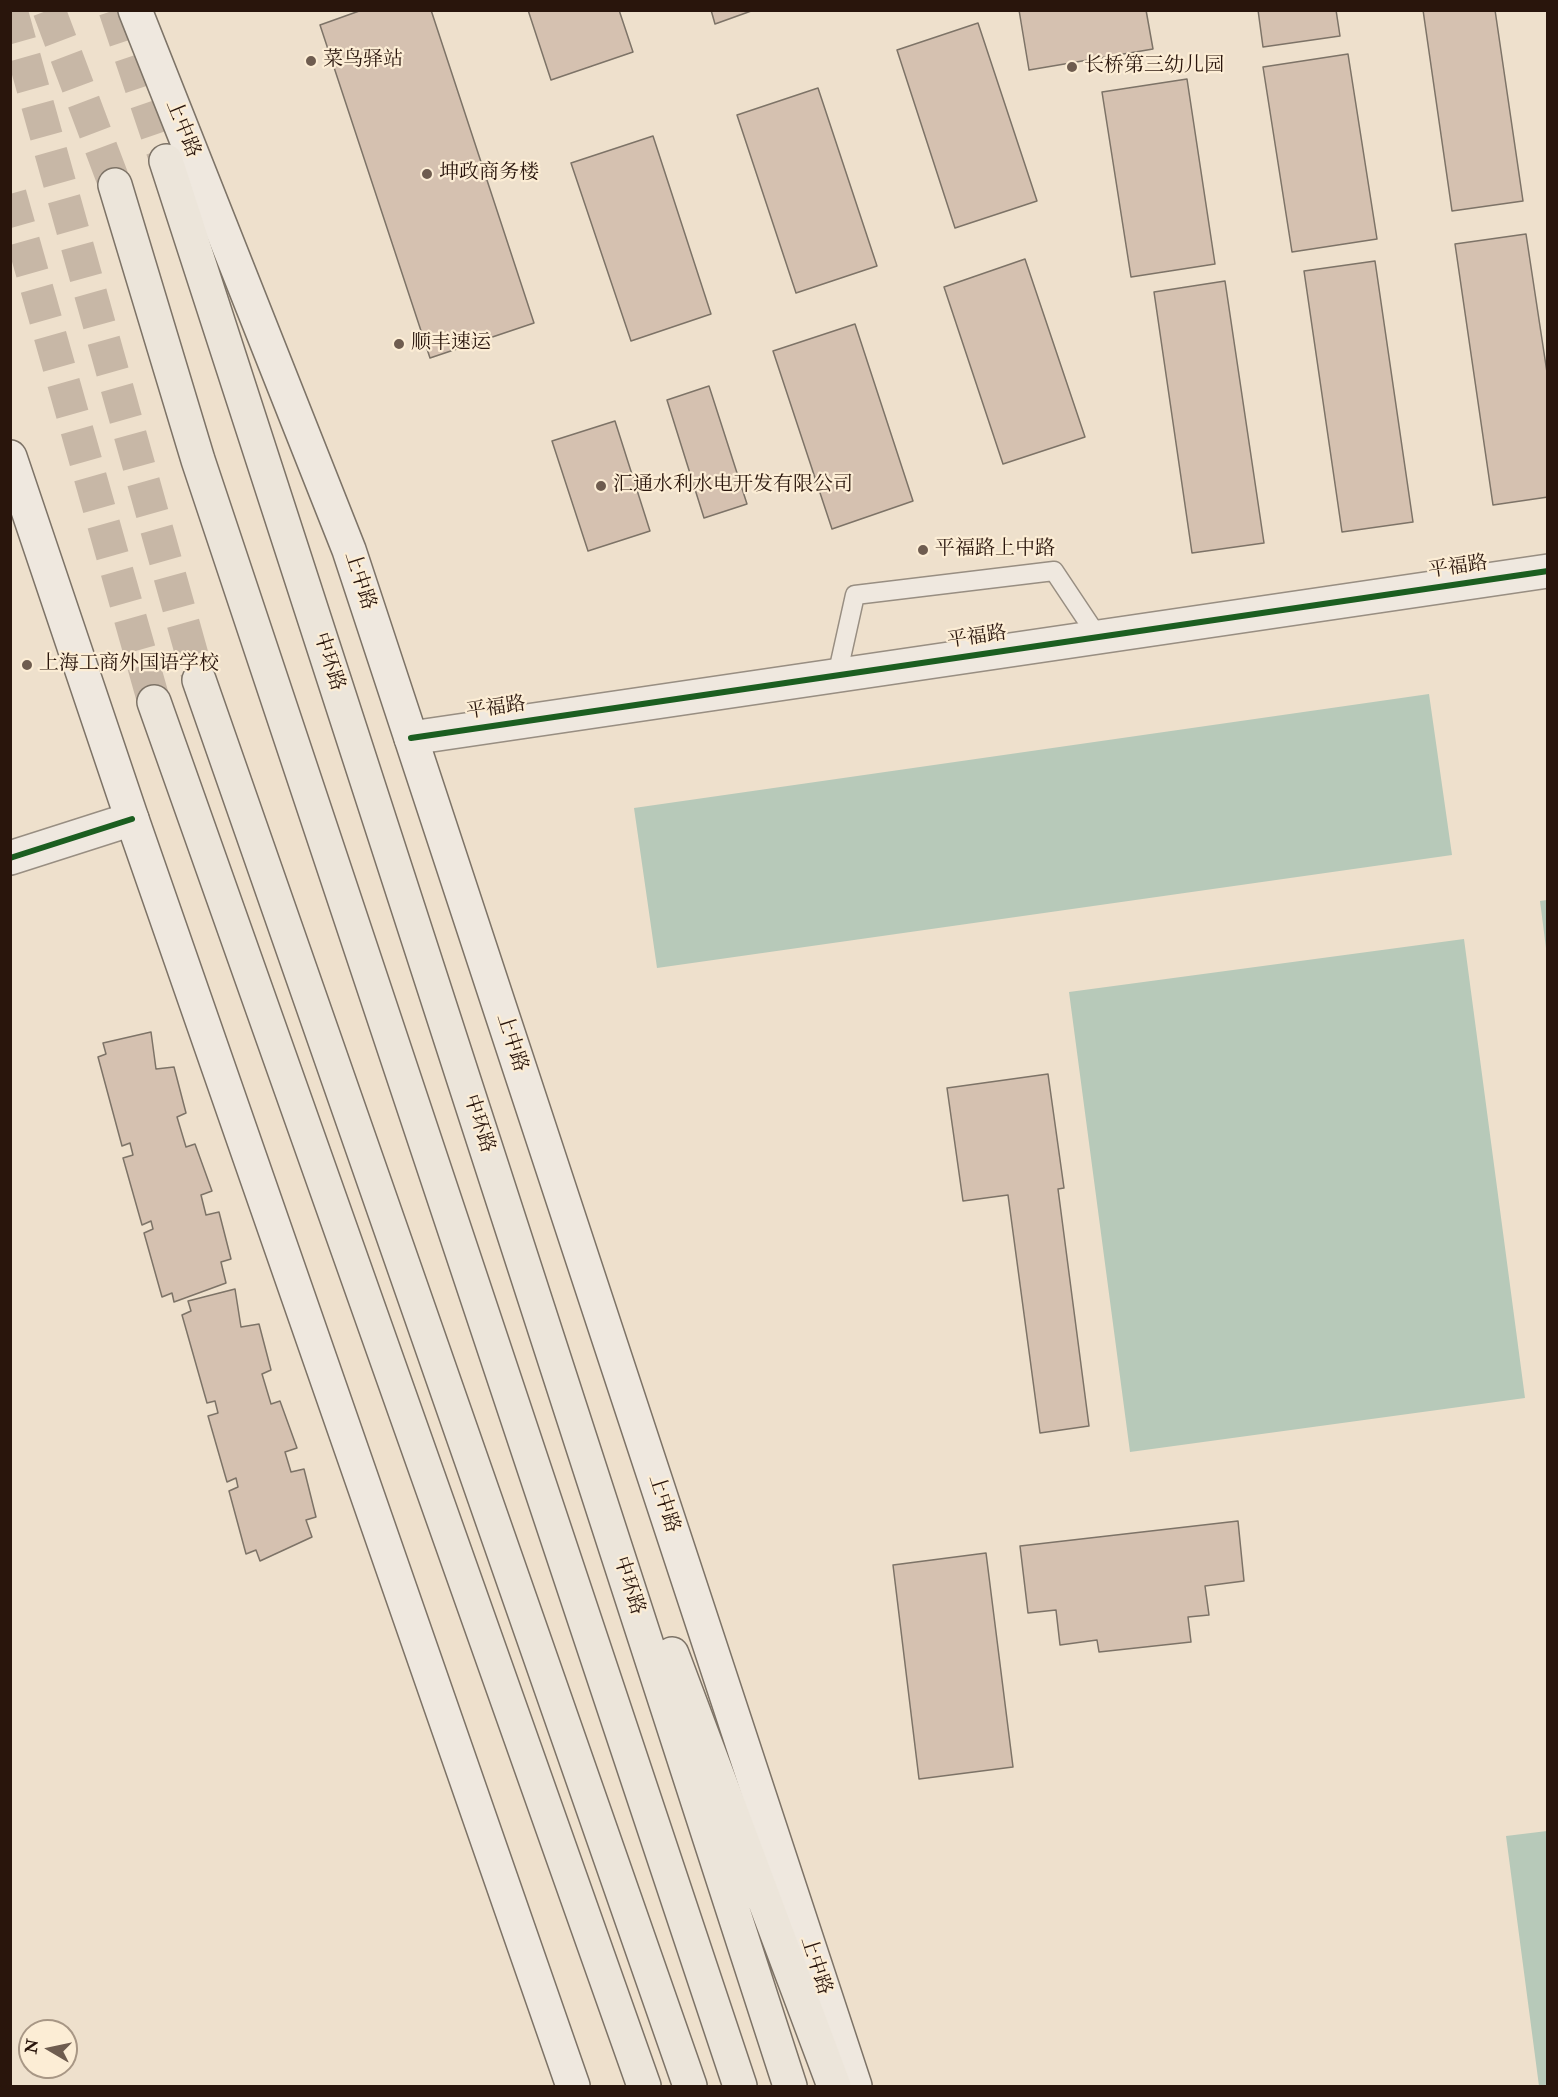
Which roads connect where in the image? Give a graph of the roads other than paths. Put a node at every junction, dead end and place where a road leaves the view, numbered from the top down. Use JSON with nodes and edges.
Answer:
{"nodes":[{"id":1,"x":135,"y":10,"type":"edge"},
{"id":2,"x":166,"y":161,"type":"tunnel mouth"},
{"id":3,"x":116,"y":185,"type":"tunnel mouth"},
{"id":4,"x":10,"y":458,"type":"edge"},
{"id":5,"x":1548,"y":571,"type":"edge"},
{"id":6,"x":1098,"y":637,"type":"junction"},
{"id":7,"x":837,"y":676,"type":"junction"},
{"id":8,"x":199,"y":680,"type":"tunnel mouth"},
{"id":9,"x":154,"y":702,"type":"tunnel mouth"},
{"id":10,"x":411,"y":738,"type":"junction"},
{"id":11,"x":132,"y":819,"type":"junction"},
{"id":12,"x":10,"y":858,"type":"edge"},
{"id":13,"x":508,"y":1217,"type":"junction"},
{"id":14,"x":636,"y":2071,"type":"edge"},
{"id":15,"x":573,"y":2086,"type":"edge"},
{"id":16,"x":644,"y":2086,"type":"edge"},
{"id":17,"x":690,"y":2086,"type":"edge"},
{"id":18,"x":740,"y":2086,"type":"edge"},
{"id":19,"x":790,"y":2086,"type":"edge"},
{"id":20,"x":834,"y":2086,"type":"edge"},
{"id":21,"x":855,"y":2086,"type":"edge"}],
"edges":[{"from":1,"to":10,"type":"main road","name":"上中路"},
{"from":2,"to":13,"type":"highway","name":"中环路"},
{"from":3,"to":18,"type":"highway"},
{"from":4,"to":11,"type":"main road"},
{"from":5,"to":6,"type":"main road","name":"平福路"},
{"from":6,"to":7,"type":"main road","name":"平福路"},
{"from":6,"to":7,"type":"lane"},
{"from":7,"to":10,"type":"main road","name":"平福路"},
{"from":8,"to":17,"type":"highway"},
{"from":9,"to":14,"type":"highway"},
{"from":10,"to":21,"type":"main road","name":"上中路"},
{"from":11,"to":12,"type":"main road"},
{"from":11,"to":15,"type":"main road"},
{"from":13,"to":19,"type":"highway","name":"中环路"},
{"from":13,"to":20,"type":"highway"},
{"from":14,"to":16,"type":"highway"}]}
